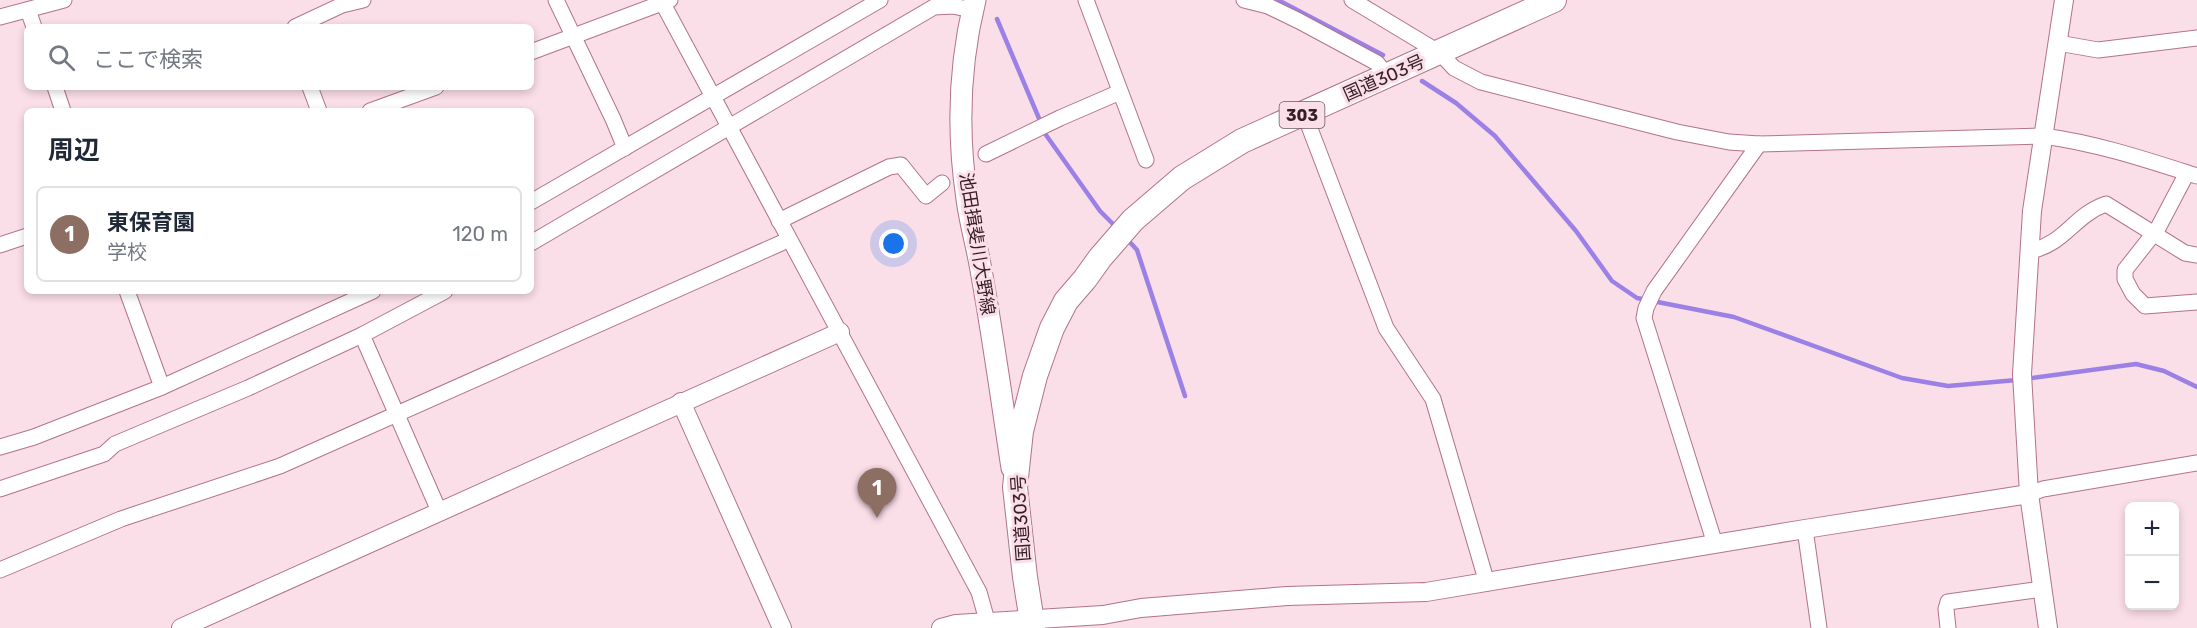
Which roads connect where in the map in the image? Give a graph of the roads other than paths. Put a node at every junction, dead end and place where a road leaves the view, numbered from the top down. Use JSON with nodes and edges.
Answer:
{"nodes":[{"id":1,"x":64,"y":0,"type":"edge"},
{"id":2,"x":363,"y":0,"type":"edge"},
{"id":3,"x":556,"y":0,"type":"edge"},
{"id":4,"x":880,"y":0,"type":"edge"},
{"id":5,"x":1086,"y":0,"type":"edge"},
{"id":6,"x":1244,"y":0,"type":"edge"},
{"id":7,"x":1352,"y":0,"type":"edge"},
{"id":8,"x":1554,"y":0,"type":"edge"},
{"id":9,"x":2064,"y":0,"type":"edge"},
{"id":10,"x":665,"y":1,"type":"edge"},
{"id":11,"x":974,"y":5,"type":"edge"},
{"id":12,"x":28,"y":10,"type":"junction"},
{"id":13,"x":0,"y":17,"type":"edge"},
{"id":14,"x":33,"y":24,"type":"edge"},
{"id":15,"x":301,"y":24,"type":"edge"},
{"id":16,"x":573,"y":36,"type":"junction"},
{"id":17,"x":2197,"y":38,"type":"edge"},
{"id":18,"x":2058,"y":43,"type":"junction"},
{"id":19,"x":534,"y":51,"type":"edge"},
{"id":20,"x":1440,"y":53,"type":"junction"},
{"id":21,"x":1387,"y":76,"type":"junction"},
{"id":22,"x":56,"y":90,"type":"edge"},
{"id":23,"x":311,"y":90,"type":"edge"},
{"id":24,"x":427,"y":90,"type":"edge"},
{"id":25,"x":1120,"y":92,"type":"junction"},
{"id":26,"x":714,"y":98,"type":"junction"},
{"id":27,"x":62,"y":108,"type":"edge"},
{"id":28,"x":318,"y":108,"type":"edge"},
{"id":29,"x":378,"y":108,"type":"edge"},
{"id":30,"x":1304,"y":113,"type":"junction"},
{"id":31,"x":730,"y":128,"type":"junction"},
{"id":32,"x":2043,"y":136,"type":"junction"},
{"id":33,"x":1759,"y":144,"type":"junction"},
{"id":34,"x":625,"y":148,"type":"junction"},
{"id":35,"x":986,"y":154,"type":"dead end"},
{"id":36,"x":1146,"y":160,"type":"dead end"},
{"id":37,"x":2192,"y":175,"type":"edge"},
{"id":38,"x":942,"y":183,"type":"dead end"},
{"id":39,"x":534,"y":200,"type":"edge"},
{"id":40,"x":779,"y":221,"type":"junction"},
{"id":41,"x":2153,"y":235,"type":"junction"},
{"id":42,"x":24,"y":237,"type":"edge"},
{"id":43,"x":788,"y":240,"type":"junction"},
{"id":44,"x":534,"y":241,"type":"edge"},
{"id":45,"x":0,"y":245,"type":"edge"},
{"id":46,"x":2030,"y":251,"type":"junction"},
{"id":47,"x":2197,"y":255,"type":"edge"},
{"id":48,"x":1085,"y":279,"type":"junction"},
{"id":49,"x":128,"y":294,"type":"edge"},
{"id":50,"x":366,"y":294,"type":"edge"},
{"id":51,"x":439,"y":294,"type":"edge"},
{"id":52,"x":2197,"y":302,"type":"edge"},
{"id":53,"x":840,"y":332,"type":"junction"},
{"id":54,"x":362,"y":334,"type":"junction"},
{"id":55,"x":162,"y":387,"type":"junction"},
{"id":56,"x":681,"y":402,"type":"junction"},
{"id":57,"x":396,"y":414,"type":"junction"},
{"id":58,"x":0,"y":447,"type":"edge"},
{"id":59,"x":2197,"y":463,"type":"edge"},
{"id":60,"x":1015,"y":487,"type":"junction"},
{"id":61,"x":0,"y":489,"type":"edge"},
{"id":62,"x":2029,"y":494,"type":"junction"},
{"id":63,"x":439,"y":511,"type":"junction"},
{"id":64,"x":1805,"y":529,"type":"junction"},
{"id":65,"x":1715,"y":544,"type":"junction"},
{"id":66,"x":0,"y":570,"type":"edge"},
{"id":67,"x":1487,"y":583,"type":"junction"},
{"id":68,"x":2042,"y":589,"type":"junction"},
{"id":69,"x":1039,"y":623,"type":"edge"},
{"id":70,"x":988,"y":624,"type":"junction"},
{"id":71,"x":181,"y":628,"type":"edge"},
{"id":72,"x":782,"y":628,"type":"edge"},
{"id":73,"x":941,"y":628,"type":"edge"},
{"id":74,"x":1820,"y":628,"type":"edge"},
{"id":75,"x":1948,"y":628,"type":"edge"},
{"id":76,"x":2048,"y":628,"type":"edge"}],
"edges":[{"from":1,"to":12,"type":"street"},
{"from":2,"to":15,"type":"street"},
{"from":3,"to":16,"type":"street"},
{"from":4,"to":26,"type":"street"},
{"from":5,"to":25,"type":"street"},
{"from":6,"to":21,"type":"street"},
{"from":7,"to":20,"type":"street"},
{"from":8,"to":20,"type":"highway","name":"国道303号","number":"303"},
{"from":9,"to":18,"type":"street"},
{"from":10,"to":16,"type":"street"},
{"from":10,"to":26,"type":"street"},
{"from":11,"to":31,"type":"street"},
{"from":11,"to":60,"type":"main road","name":"池田揖斐川大野線"},
{"from":12,"to":13,"type":"street"},
{"from":12,"to":14,"type":"street"},
{"from":16,"to":19,"type":"street"},
{"from":16,"to":34,"type":"street"},
{"from":17,"to":18,"type":"street"},
{"from":18,"to":32,"type":"street"},
{"from":20,"to":21,"type":"highway","name":"国道303号","number":"303"},
{"from":20,"to":33,"type":"street"},
{"from":21,"to":30,"type":"highway","name":"国道303号","number":"303"},
{"from":22,"to":27,"type":"street"},
{"from":23,"to":28,"type":"street"},
{"from":24,"to":29,"type":"street"},
{"from":25,"to":35,"type":"street"},
{"from":25,"to":36,"type":"street"},
{"from":26,"to":31,"type":"street"},
{"from":26,"to":34,"type":"street"},
{"from":30,"to":48,"type":"highway","name":"国道303号","number":"303"},
{"from":30,"to":67,"type":"street"},
{"from":31,"to":40,"type":"street"},
{"from":31,"to":44,"type":"street"},
{"from":32,"to":33,"type":"street"},
{"from":32,"to":37,"type":"street"},
{"from":32,"to":46,"type":"street"},
{"from":33,"to":65,"type":"street"},
{"from":34,"to":39,"type":"street"},
{"from":37,"to":41,"type":"street"},
{"from":38,"to":40,"type":"street"},
{"from":40,"to":43,"type":"street"},
{"from":41,"to":46,"type":"street"},
{"from":41,"to":47,"type":"street"},
{"from":41,"to":52,"type":"street"},
{"from":42,"to":45,"type":"street"},
{"from":43,"to":53,"type":"street"},
{"from":43,"to":57,"type":"street"},
{"from":46,"to":62,"type":"street"},
{"from":48,"to":60,"type":"highway","name":"国道303号","number":"303"},
{"from":48,"to":69,"type":"highway","name":"国道303号","number":"303"},
{"from":49,"to":55,"type":"street"},
{"from":50,"to":55,"type":"street"},
{"from":51,"to":54,"type":"street"},
{"from":53,"to":56,"type":"street"},
{"from":53,"to":70,"type":"street"},
{"from":54,"to":57,"type":"street"},
{"from":54,"to":61,"type":"street"},
{"from":55,"to":58,"type":"street"},
{"from":56,"to":63,"type":"street"},
{"from":56,"to":72,"type":"street"},
{"from":57,"to":63,"type":"street"},
{"from":57,"to":66,"type":"street"},
{"from":59,"to":62,"type":"street"},
{"from":60,"to":69,"type":"highway","name":"国道303号","number":"303"},
{"from":62,"to":64,"type":"street"},
{"from":62,"to":68,"type":"street"},
{"from":63,"to":71,"type":"street"},
{"from":64,"to":65,"type":"street"},
{"from":64,"to":74,"type":"street"},
{"from":65,"to":67,"type":"street"},
{"from":67,"to":69,"type":"street"},
{"from":68,"to":75,"type":"street"},
{"from":68,"to":76,"type":"street"},
{"from":69,"to":70,"type":"street"},
{"from":70,"to":73,"type":"street"}]}
